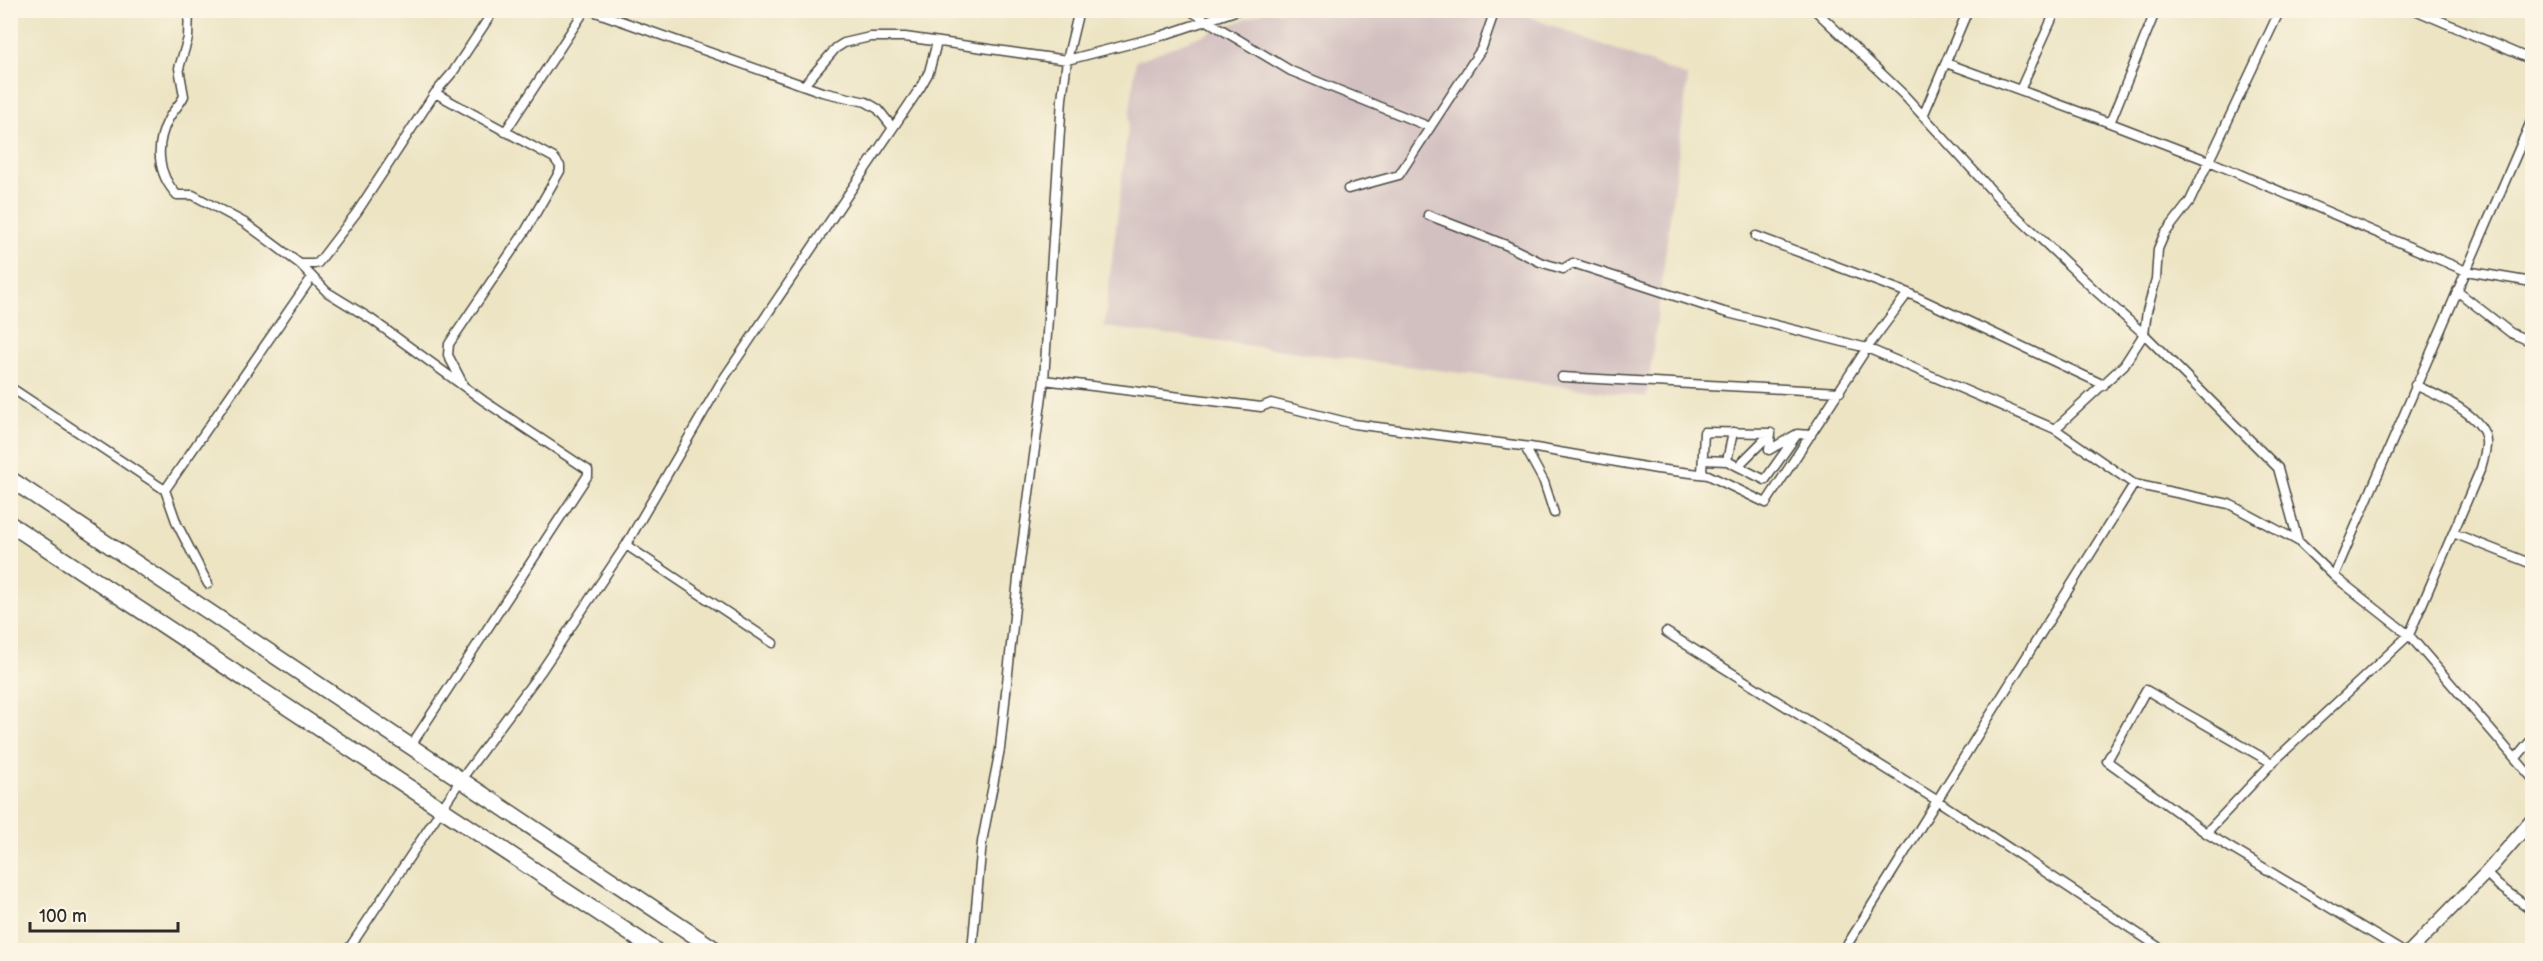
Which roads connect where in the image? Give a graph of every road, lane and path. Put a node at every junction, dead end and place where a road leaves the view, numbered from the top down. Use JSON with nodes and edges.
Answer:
{"nodes":[{"id":1,"x":189,"y":10,"type":"edge"},
{"id":2,"x":494,"y":10,"type":"edge"},
{"id":3,"x":585,"y":10,"type":"edge"},
{"id":4,"x":590,"y":10,"type":"edge"},
{"id":5,"x":1079,"y":10,"type":"edge"},
{"id":6,"x":1190,"y":10,"type":"edge"},
{"id":7,"x":1238,"y":10,"type":"edge"},
{"id":8,"x":1495,"y":10,"type":"edge"},
{"id":9,"x":1815,"y":10,"type":"edge"},
{"id":10,"x":1968,"y":10,"type":"edge"},
{"id":11,"x":2056,"y":10,"type":"edge"},
{"id":12,"x":2156,"y":10,"type":"edge"},
{"id":13,"x":2280,"y":10,"type":"edge"},
{"id":14,"x":2415,"y":10,"type":"edge"},
{"id":15,"x":1208,"y":20,"type":"junction"},
{"id":16,"x":937,"y":42,"type":"junction"},
{"id":17,"x":1067,"y":60,"type":"junction"},
{"id":18,"x":2532,"y":60,"type":"edge"},
{"id":19,"x":1946,"y":63,"type":"junction"},
{"id":20,"x":805,"y":84,"type":"junction"},
{"id":21,"x":2020,"y":90,"type":"junction"},
{"id":22,"x":435,"y":93,"type":"junction"},
{"id":23,"x":1923,"y":116,"type":"junction"},
{"id":24,"x":2532,"y":119,"type":"edge"},
{"id":25,"x":2110,"y":123,"type":"junction"},
{"id":26,"x":1430,"y":127,"type":"junction"},
{"id":27,"x":893,"y":128,"type":"junction"},
{"id":28,"x":505,"y":132,"type":"junction"},
{"id":29,"x":2209,"y":161,"type":"junction"},
{"id":30,"x":1348,"y":189,"type":"dead end"},
{"id":31,"x":1428,"y":215,"type":"dead end"},
{"id":32,"x":1756,"y":236,"type":"dead end"},
{"id":33,"x":300,"y":264,"type":"junction"},
{"id":34,"x":2466,"y":271,"type":"junction"},
{"id":35,"x":312,"y":276,"type":"junction"},
{"id":36,"x":2532,"y":282,"type":"edge"},
{"id":37,"x":2457,"y":291,"type":"junction"},
{"id":38,"x":1908,"y":293,"type":"junction"},
{"id":39,"x":2144,"y":334,"type":"junction"},
{"id":40,"x":2532,"y":342,"type":"edge"},
{"id":41,"x":1867,"y":348,"type":"junction"},
{"id":42,"x":1562,"y":377,"type":"dead end"},
{"id":43,"x":1044,"y":380,"type":"junction"},
{"id":44,"x":464,"y":385,"type":"junction"},
{"id":45,"x":2104,"y":385,"type":"junction"},
{"id":46,"x":2415,"y":385,"type":"junction"},
{"id":47,"x":10,"y":387,"type":"edge"},
{"id":48,"x":1840,"y":392,"type":"junction"},
{"id":49,"x":2055,"y":429,"type":"junction"},
{"id":50,"x":1733,"y":432,"type":"junction"},
{"id":51,"x":1771,"y":433,"type":"junction"},
{"id":52,"x":1797,"y":434,"type":"junction"},
{"id":53,"x":1811,"y":435,"type":"junction"},
{"id":54,"x":1525,"y":447,"type":"junction"},
{"id":55,"x":1703,"y":460,"type":"junction"},
{"id":56,"x":1727,"y":461,"type":"junction"},
{"id":57,"x":1738,"y":466,"type":"junction"},
{"id":58,"x":1702,"y":474,"type":"junction"},
{"id":59,"x":10,"y":479,"type":"edge"},
{"id":60,"x":2134,"y":484,"type":"junction"},
{"id":61,"x":165,"y":490,"type":"junction"},
{"id":62,"x":1554,"y":513,"type":"dead end"},
{"id":63,"x":10,"y":524,"type":"edge"},
{"id":64,"x":2453,"y":533,"type":"junction"},
{"id":65,"x":2298,"y":541,"type":"junction"},
{"id":66,"x":626,"y":545,"type":"junction"},
{"id":67,"x":2532,"y":564,"type":"edge"},
{"id":68,"x":2334,"y":576,"type":"junction"},
{"id":69,"x":208,"y":584,"type":"dead end"},
{"id":70,"x":1666,"y":632,"type":"dead end"},
{"id":71,"x":2409,"y":635,"type":"junction"},
{"id":72,"x":773,"y":643,"type":"dead end"},
{"id":73,"x":2532,"y":739,"type":"edge"},
{"id":74,"x":410,"y":747,"type":"junction"},
{"id":75,"x":2516,"y":758,"type":"junction"},
{"id":76,"x":2272,"y":763,"type":"junction"},
{"id":77,"x":2532,"y":778,"type":"edge"},
{"id":78,"x":460,"y":781,"type":"junction"},
{"id":79,"x":1938,"y":801,"type":"junction"},
{"id":80,"x":443,"y":809,"type":"junction"},
{"id":81,"x":2532,"y":820,"type":"edge"},
{"id":82,"x":2206,"y":833,"type":"junction"},
{"id":83,"x":2486,"y":873,"type":"junction"},
{"id":84,"x":2532,"y":910,"type":"edge"},
{"id":85,"x":348,"y":951,"type":"edge"},
{"id":86,"x":655,"y":951,"type":"edge"},
{"id":87,"x":717,"y":951,"type":"edge"},
{"id":88,"x":972,"y":951,"type":"edge"},
{"id":89,"x":1844,"y":951,"type":"edge"},
{"id":90,"x":2163,"y":951,"type":"edge"},
{"id":91,"x":2400,"y":951,"type":"edge"},
{"id":92,"x":2411,"y":951,"type":"edge"}],
"edges":[{"from":1,"to":33,"type":"street"},
{"from":2,"to":22,"type":"street"},
{"from":3,"to":28,"type":"street"},
{"from":4,"to":20,"type":"street"},
{"from":5,"to":17,"type":"street"},
{"from":6,"to":15,"type":"street"},
{"from":7,"to":15,"type":"street"},
{"from":8,"to":26,"type":"street"},
{"from":9,"to":23,"type":"street"},
{"from":10,"to":19,"type":"street"},
{"from":11,"to":21,"type":"street"},
{"from":12,"to":25,"type":"street"},
{"from":13,"to":29,"type":"street"},
{"from":14,"to":18,"type":"street"},
{"from":15,"to":17,"type":"street"},
{"from":15,"to":26,"type":"street"},
{"from":16,"to":17,"type":"street"},
{"from":16,"to":20,"type":"street"},
{"from":16,"to":27,"type":"street"},
{"from":17,"to":43,"type":"street"},
{"from":19,"to":21,"type":"street"},
{"from":19,"to":23,"type":"street"},
{"from":20,"to":27,"type":"street"},
{"from":21,"to":25,"type":"street"},
{"from":22,"to":28,"type":"street"},
{"from":22,"to":33,"type":"street"},
{"from":23,"to":39,"type":"street"},
{"from":24,"to":34,"type":"street"},
{"from":25,"to":29,"type":"street"},
{"from":26,"to":30,"type":"street"},
{"from":27,"to":66,"type":"street"},
{"from":28,"to":44,"type":"street"},
{"from":29,"to":34,"type":"street"},
{"from":29,"to":39,"type":"street"},
{"from":31,"to":41,"type":"street"},
{"from":32,"to":38,"type":"street"},
{"from":33,"to":35,"type":"street"},
{"from":34,"to":36,"type":"street"},
{"from":34,"to":37,"type":"street"},
{"from":35,"to":44,"type":"street"},
{"from":35,"to":61,"type":"street"},
{"from":37,"to":40,"type":"street"},
{"from":37,"to":46,"type":"street"},
{"from":38,"to":41,"type":"street"},
{"from":38,"to":45,"type":"street"},
{"from":39,"to":45,"type":"street"},
{"from":39,"to":65,"type":"street"},
{"from":41,"to":48,"type":"street"},
{"from":41,"to":49,"type":"street"},
{"from":42,"to":48,"type":"street"},
{"from":43,"to":54,"type":"street"},
{"from":43,"to":88,"type":"street"},
{"from":44,"to":74,"type":"street"},
{"from":45,"to":49,"type":"street"},
{"from":46,"to":64,"type":"street"},
{"from":46,"to":68,"type":"street"},
{"from":47,"to":61,"type":"street"},
{"from":48,"to":53,"type":"street"},
{"from":49,"to":60,"type":"street"},
{"from":50,"to":51,"type":"street"},
{"from":50,"to":55,"type":"street"},
{"from":50,"to":56,"type":"street"},
{"from":51,"to":52,"type":"street"},
{"from":51,"to":57,"type":"street"},
{"from":52,"to":53,"type":"street"},
{"from":52,"to":57,"type":"street"},
{"from":53,"to":58,"type":"street"},
{"from":54,"to":58,"type":"street"},
{"from":54,"to":62,"type":"street"},
{"from":55,"to":56,"type":"street"},
{"from":55,"to":58,"type":"street"},
{"from":56,"to":57,"type":"street"},
{"from":59,"to":74,"type":"highway"},
{"from":60,"to":65,"type":"street"},
{"from":60,"to":79,"type":"street"},
{"from":61,"to":69,"type":"street"},
{"from":63,"to":80,"type":"highway"},
{"from":64,"to":67,"type":"street"},
{"from":64,"to":71,"type":"street"},
{"from":65,"to":68,"type":"street"},
{"from":66,"to":72,"type":"street"},
{"from":66,"to":78,"type":"street"},
{"from":68,"to":71,"type":"street"},
{"from":70,"to":79,"type":"street"},
{"from":71,"to":75,"type":"street"},
{"from":71,"to":76,"type":"street"},
{"from":73,"to":75,"type":"street"},
{"from":74,"to":78,"type":"highway"},
{"from":75,"to":77,"type":"street"},
{"from":76,"to":82,"type":"street"},
{"from":76,"to":82,"type":"street"},
{"from":78,"to":80,"type":"street"},
{"from":78,"to":87,"type":"highway"},
{"from":79,"to":89,"type":"street"},
{"from":79,"to":90,"type":"street"},
{"from":80,"to":85,"type":"street"},
{"from":80,"to":86,"type":"highway"},
{"from":81,"to":83,"type":"street"},
{"from":82,"to":91,"type":"street"},
{"from":83,"to":84,"type":"street"},
{"from":83,"to":92,"type":"street"}]}
